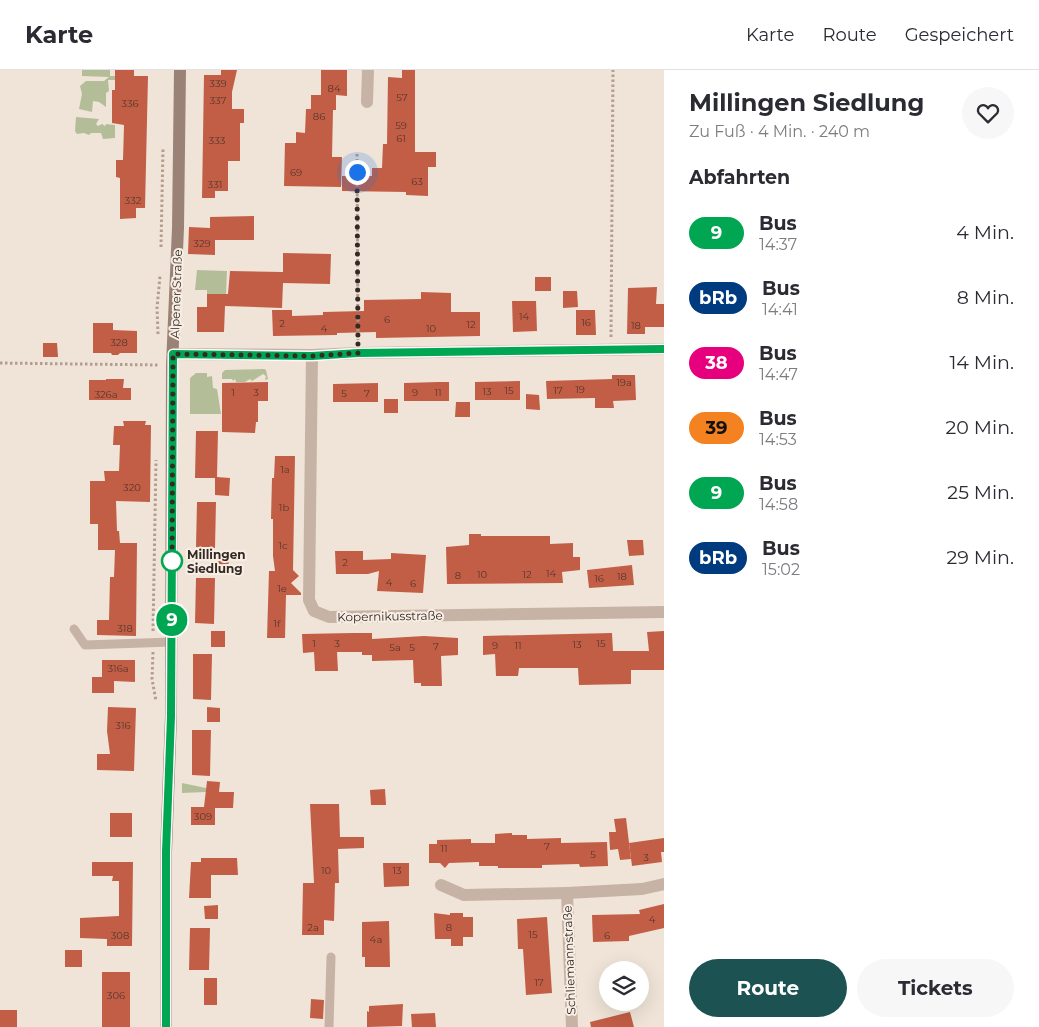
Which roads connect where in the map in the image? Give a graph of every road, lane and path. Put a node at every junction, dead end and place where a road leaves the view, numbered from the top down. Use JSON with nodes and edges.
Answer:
{"nodes":[{"id":1,"x":180,"y":70,"type":"edge"},
{"id":2,"x":368,"y":70,"type":"edge"},
{"id":3,"x":613,"y":70,"type":"edge"},
{"id":4,"x":367,"y":102,"type":"dead end"},
{"id":5,"x":357,"y":154,"type":"dead end"},
{"id":6,"x":664,"y":349,"type":"edge"},
{"id":7,"x":611,"y":350,"type":"junction"},
{"id":8,"x":358,"y":353,"type":"junction"},
{"id":9,"x":312,"y":356,"type":"junction"},
{"id":10,"x":173,"y":359,"type":"junction"},
{"id":11,"x":0,"y":363,"type":"edge"},
{"id":12,"x":664,"y":612,"type":"edge"},
{"id":13,"x":74,"y":629,"type":"dead end"},
{"id":14,"x":172,"y":642,"type":"junction"},
{"id":15,"x":664,"y":884,"type":"edge"},
{"id":16,"x":442,"y":885,"type":"dead end"},
{"id":17,"x":567,"y":893,"type":"junction"},
{"id":18,"x":331,"y":957,"type":"dead end"},
{"id":19,"x":166,"y":1027,"type":"edge"},
{"id":20,"x":329,"y":1027,"type":"edge"},
{"id":21,"x":572,"y":1027,"type":"edge"}],
"edges":[{"from":1,"to":10,"type":"street","name":"Alpener Straße"},
{"from":2,"to":4,"type":"street"},
{"from":3,"to":7,"type":"path"},
{"from":5,"to":8,"type":"path"},
{"from":6,"to":7,"type":"street"},
{"from":7,"to":8,"type":"street"},
{"from":8,"to":9,"type":"street"},
{"from":9,"to":10,"type":"street"},
{"from":9,"to":12,"type":"street","name":"Kopernikusstraße"},
{"from":10,"to":11,"type":"path"},
{"from":10,"to":14,"type":"street","name":"Alpener Straße"},
{"from":13,"to":14,"type":"lane"},
{"from":14,"to":19,"type":"street","name":"Alpener Straße"},
{"from":15,"to":17,"type":"street","name":"Schliemannstraße"},
{"from":16,"to":17,"type":"street","name":"Schliemannstraße"},
{"from":17,"to":21,"type":"street","name":"Schliemannstraße"},
{"from":18,"to":20,"type":"lane"}]}
